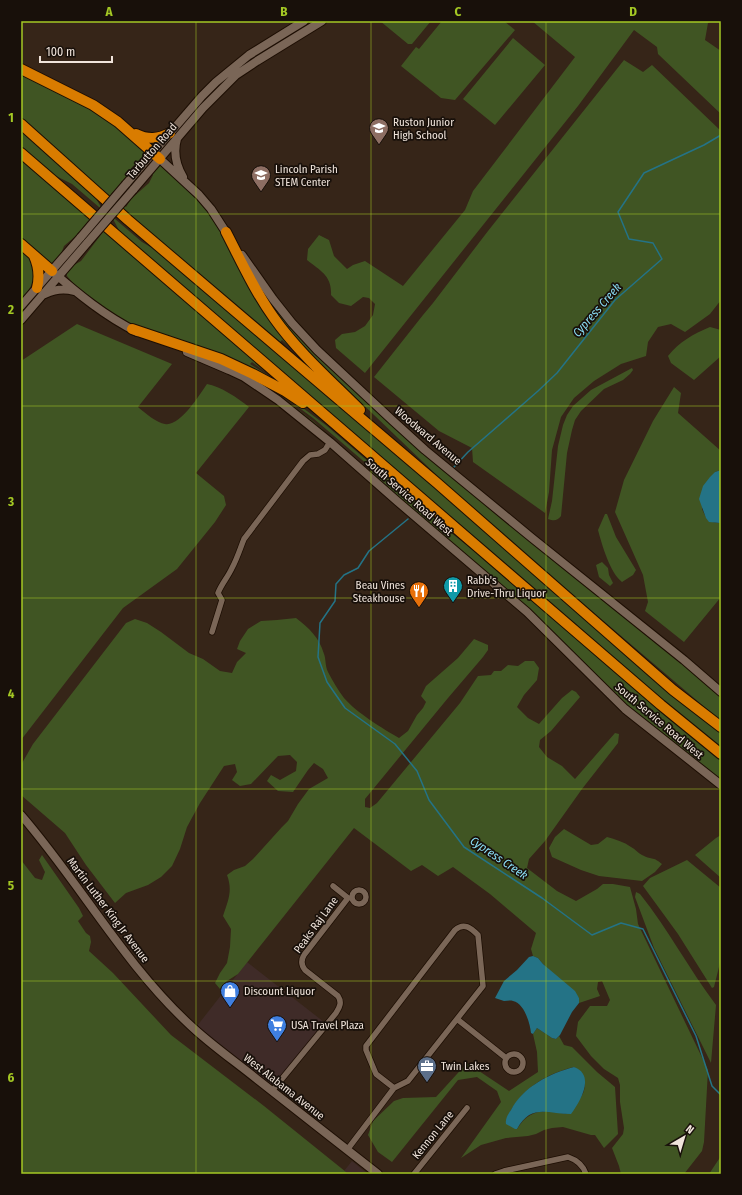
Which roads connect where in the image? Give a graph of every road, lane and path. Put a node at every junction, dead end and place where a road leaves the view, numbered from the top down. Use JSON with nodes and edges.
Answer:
{"nodes":[{"id":1,"x":304,"y":21,"type":"edge"},
{"id":2,"x":322,"y":21,"type":"edge"},
{"id":3,"x":21,"y":69,"type":"edge"},
{"id":4,"x":21,"y":124,"type":"edge"},
{"id":5,"x":130,"y":132,"type":"junction"},
{"id":6,"x":174,"y":136,"type":"junction"},
{"id":7,"x":21,"y":153,"type":"edge"},
{"id":8,"x":157,"y":156,"type":"junction"},
{"id":9,"x":186,"y":182,"type":"junction"},
{"id":10,"x":129,"y":187,"type":"junction"},
{"id":11,"x":226,"y":232,"type":"junction"},
{"id":12,"x":21,"y":244,"type":"edge"},
{"id":13,"x":33,"y":254,"type":"junction"},
{"id":14,"x":55,"y":273,"type":"junction"},
{"id":15,"x":40,"y":291,"type":"junction"},
{"id":16,"x":77,"y":292,"type":"junction"},
{"id":17,"x":21,"y":306,"type":"edge"},
{"id":18,"x":21,"y":320,"type":"edge"},
{"id":19,"x":132,"y":329,"type":"junction"},
{"id":20,"x":330,"y":442,"type":"junction"},
{"id":21,"x":407,"y":458,"type":"junction"},
{"id":22,"x":380,"y":462,"type":"junction"},
{"id":23,"x":212,"y":632,"type":"dead end"},
{"id":24,"x":721,"y":692,"type":"edge"},
{"id":25,"x":721,"y":727,"type":"edge"},
{"id":26,"x":721,"y":754,"type":"edge"},
{"id":27,"x":721,"y":785,"type":"edge"},
{"id":28,"x":21,"y":816,"type":"edge"},
{"id":29,"x":332,"y":886,"type":"dead end"},
{"id":30,"x":180,"y":1015,"type":"joint"},
{"id":31,"x":457,"y":1019,"type":"junction"},
{"id":32,"x":506,"y":1058,"type":"dead end"},
{"id":33,"x":394,"y":1088,"type":"junction"},
{"id":34,"x":272,"y":1091,"type":"junction"},
{"id":35,"x":467,"y":1108,"type":"dead end"},
{"id":36,"x":347,"y":1150,"type":"junction"},
{"id":37,"x":523,"y":1167,"type":"junction"},
{"id":38,"x":378,"y":1174,"type":"edge"},
{"id":39,"x":414,"y":1174,"type":"edge"},
{"id":40,"x":495,"y":1174,"type":"edge"},
{"id":41,"x":525,"y":1174,"type":"edge"},
{"id":42,"x":586,"y":1174,"type":"edge"}],
"edges":[{"from":1,"to":6,"type":"main road","name":"Tarbutton Road"},
{"from":2,"to":6,"type":"main road","name":"Tarbutton Road"},
{"from":3,"to":5,"type":"highway"},
{"from":4,"to":21,"type":"highway"},
{"from":5,"to":6,"type":"highway"},
{"from":5,"to":8,"type":"highway"},
{"from":6,"to":8,"type":"main road","name":"Tarbutton Road"},
{"from":6,"to":9,"type":"main road"},
{"from":7,"to":22,"type":"highway"},
{"from":8,"to":9,"type":"main road","name":"Woodward Avenue"},
{"from":8,"to":10,"type":"main road","name":"Tarbutton Road"},
{"from":9,"to":11,"type":"main road","name":"Woodward Avenue"},
{"from":10,"to":14,"type":"main road","name":"Tarbutton Road","bridge":true},
{"from":10,"to":14,"type":"main road","name":"Tarbutton Road","bridge":true},
{"from":11,"to":21,"type":"highway"},
{"from":11,"to":24,"type":"main road","name":"Woodward Avenue"},
{"from":12,"to":13,"type":"highway"},
{"from":13,"to":14,"type":"highway"},
{"from":13,"to":15,"type":"highway"},
{"from":14,"to":15,"type":"main road","name":"Tarbutton Road"},
{"from":14,"to":16,"type":"main road","name":"South Service Road West"},
{"from":15,"to":16,"type":"main road"},
{"from":15,"to":17,"type":"main road","name":"Tarbutton Road"},
{"from":15,"to":18,"type":"main road","name":"Tarbutton Road"},
{"from":16,"to":19,"type":"main road","name":"South Service Road West"},
{"from":19,"to":20,"type":"main road","name":"South Service Road West"},
{"from":19,"to":22,"type":"highway"},
{"from":20,"to":23,"type":"street"},
{"from":20,"to":27,"type":"main road","name":"South Service Road West"},
{"from":21,"to":25,"type":"highway"},
{"from":22,"to":26,"type":"highway"},
{"from":28,"to":30,"type":"main road","name":"Martin Luther King Jr Avenue"},
{"from":29,"to":34,"type":"street","name":"Peaks Raj Lane"},
{"from":30,"to":34,"type":"main road","name":"West Alabama Avenue"},
{"from":31,"to":32,"type":"street"},
{"from":31,"to":33,"type":"street"},
{"from":31,"to":33,"type":"street"},
{"from":33,"to":36,"type":"street"},
{"from":34,"to":36,"type":"main road","name":"West Alabama Avenue"},
{"from":35,"to":39,"type":"street","name":"Kennon Lane"},
{"from":36,"to":38,"type":"main road","name":"West Alabama Avenue"},
{"from":37,"to":40,"type":"street"},
{"from":37,"to":41,"type":"street"},
{"from":37,"to":42,"type":"street"}]}
